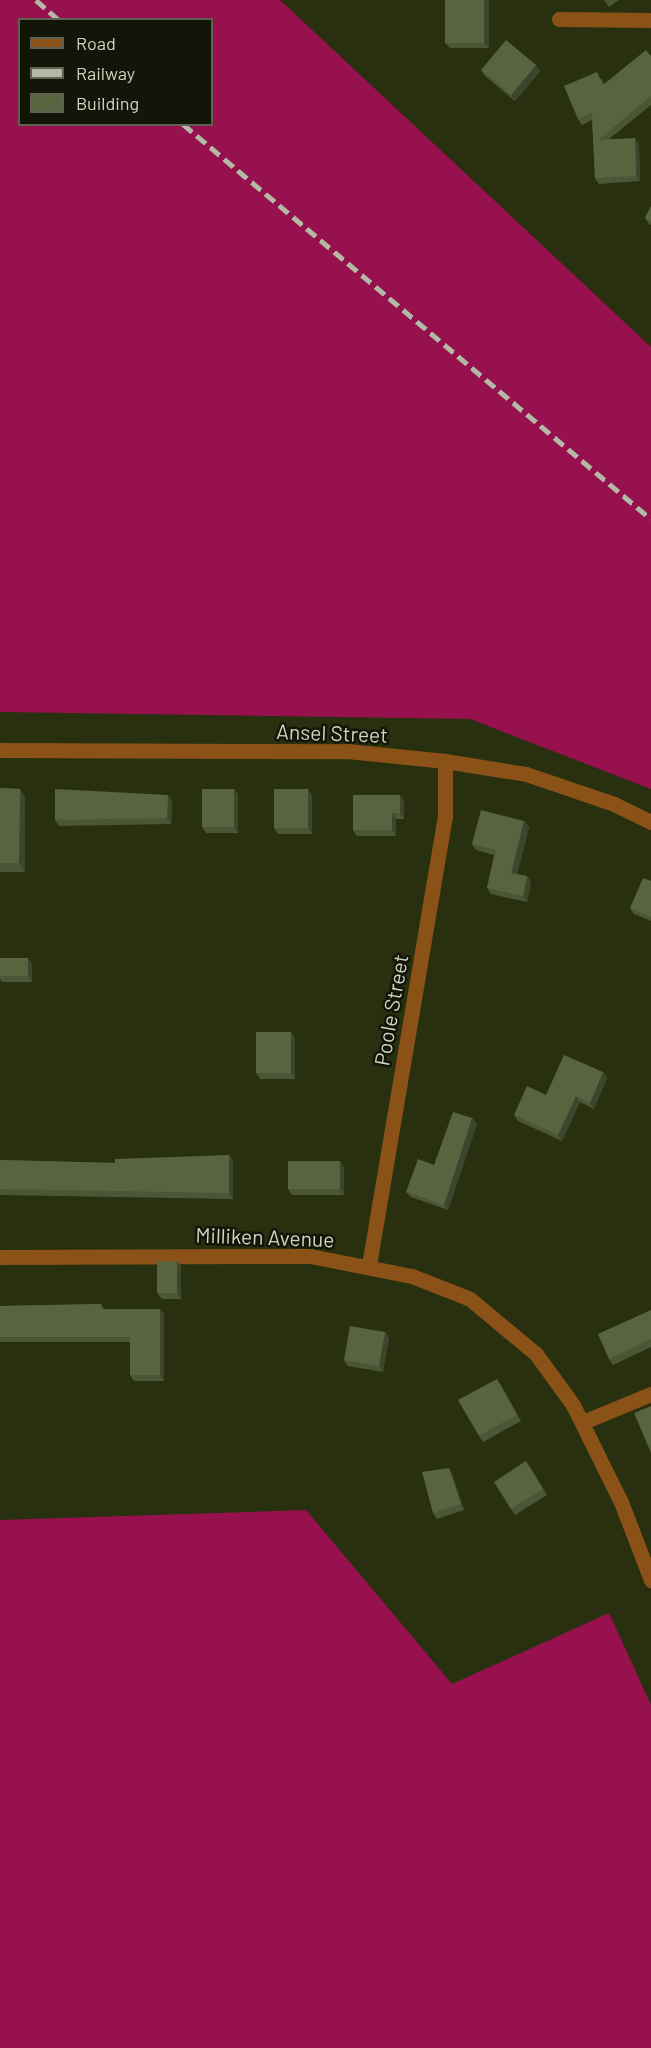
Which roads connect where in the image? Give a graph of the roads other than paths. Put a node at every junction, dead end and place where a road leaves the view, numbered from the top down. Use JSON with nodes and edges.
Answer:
{"nodes":[{"id":1,"x":558,"y":19,"type":"dead end"},
{"id":2,"x":651,"y":20,"type":"edge"},
{"id":3,"x":0,"y":750,"type":"edge"},
{"id":4,"x":445,"y":761,"type":"junction"},
{"id":5,"x":651,"y":822,"type":"edge"},
{"id":6,"x":0,"y":1257,"type":"edge"},
{"id":7,"x":369,"y":1265,"type":"junction"},
{"id":8,"x":651,"y":1394,"type":"edge"},
{"id":9,"x":583,"y":1422,"type":"junction"},
{"id":10,"x":651,"y":1580,"type":"edge"}],
"edges":[{"from":1,"to":2,"type":"street"},
{"from":3,"to":4,"type":"street","name":"Ansel Street"},
{"from":4,"to":5,"type":"street","name":"Ansel Street"},
{"from":4,"to":7,"type":"street","name":"Poole Street"},
{"from":6,"to":7,"type":"street","name":"Milliken Avenue"},
{"from":7,"to":9,"type":"street","name":"Milliken Avenue"},
{"from":8,"to":9,"type":"street"},
{"from":9,"to":10,"type":"street","name":"Milliken Avenue"}]}
